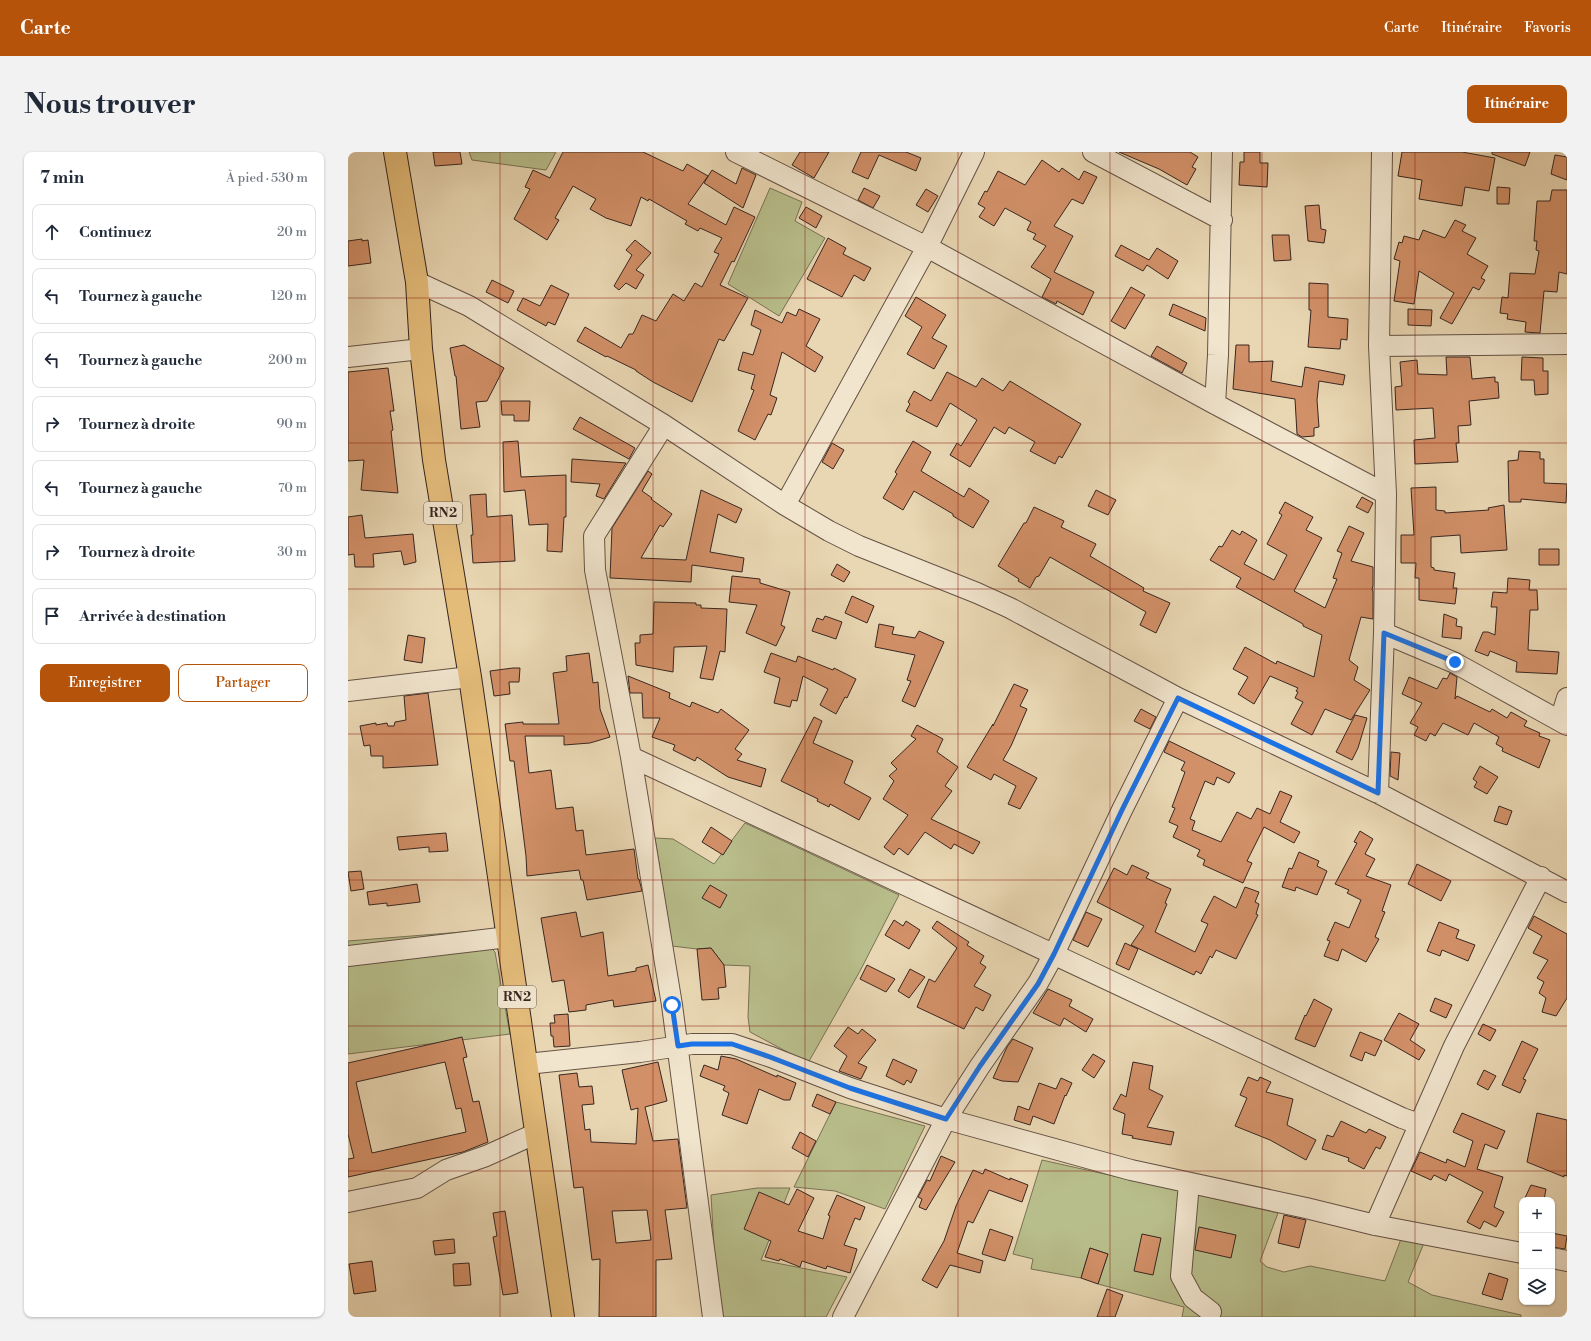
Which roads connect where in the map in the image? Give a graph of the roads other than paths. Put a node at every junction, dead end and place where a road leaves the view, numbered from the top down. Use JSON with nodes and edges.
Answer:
{"nodes":[{"id":1,"x":395,"y":152,"type":"edge"},
{"id":2,"x":736,"y":152,"type":"edge"},
{"id":3,"x":974,"y":152,"type":"edge"},
{"id":4,"x":1093,"y":152,"type":"edge"},
{"id":5,"x":1222,"y":152,"type":"edge"},
{"id":6,"x":1382,"y":152,"type":"edge"},
{"id":7,"x":1222,"y":220,"type":"junction"},
{"id":8,"x":927,"y":247,"type":"junction"},
{"id":9,"x":417,"y":282,"type":"junction"},
{"id":10,"x":1567,"y":344,"type":"edge"},
{"id":11,"x":1379,"y":346,"type":"junction"},
{"id":12,"x":421,"y":349,"type":"junction"},
{"id":13,"x":348,"y":356,"type":"edge"},
{"id":14,"x":1215,"y":404,"type":"junction"},
{"id":15,"x":664,"y":425,"type":"junction"},
{"id":16,"x":1386,"y":494,"type":"junction"},
{"id":17,"x":785,"y":505,"type":"junction"},
{"id":18,"x":1384,"y":633,"type":"junction"},
{"id":19,"x":470,"y":676,"type":"junction"},
{"id":20,"x":348,"y":691,"type":"edge"},
{"id":21,"x":1178,"y":698,"type":"junction"},
{"id":22,"x":1567,"y":698,"type":"edge"},
{"id":23,"x":1564,"y":723,"type":"edge"},
{"id":24,"x":631,"y":757,"type":"junction"},
{"id":25,"x":1378,"y":793,"type":"junction"},
{"id":26,"x":1541,"y":877,"type":"junction"},
{"id":27,"x":1567,"y":892,"type":"edge"},
{"id":28,"x":508,"y":937,"type":"junction"},
{"id":29,"x":1054,"y":954,"type":"junction"},
{"id":30,"x":348,"y":956,"type":"edge"},
{"id":31,"x":678,"y":1046,"type":"junction"},
{"id":32,"x":527,"y":1064,"type":"junction"},
{"id":33,"x":946,"y":1119,"type":"junction"},
{"id":34,"x":1419,"y":1124,"type":"junction"},
{"id":35,"x":537,"y":1133,"type":"junction"},
{"id":36,"x":1189,"y":1183,"type":"junction"},
{"id":37,"x":348,"y":1202,"type":"edge"},
{"id":38,"x":1375,"y":1225,"type":"junction"},
{"id":39,"x":1519,"y":1252,"type":"edge"},
{"id":40,"x":1555,"y":1259,"type":"edge"},
{"id":41,"x":1567,"y":1261,"type":"edge"},
{"id":42,"x":1211,"y":1312,"type":"dead end"},
{"id":43,"x":563,"y":1317,"type":"edge"},
{"id":44,"x":714,"y":1317,"type":"edge"},
{"id":45,"x":843,"y":1317,"type":"edge"}],
"edges":[{"from":1,"to":9,"type":"highway","number":"RN2"},
{"from":2,"to":8,"type":"street"},
{"from":3,"to":8,"type":"street"},
{"from":4,"to":7,"type":"street"},
{"from":5,"to":7,"type":"street"},
{"from":6,"to":11,"type":"street"},
{"from":7,"to":14,"type":"street"},
{"from":8,"to":14,"type":"street"},
{"from":8,"to":17,"type":"street"},
{"from":9,"to":12,"type":"highway","number":"RN2"},
{"from":9,"to":15,"type":"street"},
{"from":10,"to":11,"type":"street"},
{"from":11,"to":16,"type":"street"},
{"from":12,"to":13,"type":"street"},
{"from":12,"to":19,"type":"highway","number":"RN2"},
{"from":14,"to":16,"type":"street"},
{"from":15,"to":17,"type":"street"},
{"from":15,"to":24,"type":"street"},
{"from":16,"to":18,"type":"street"},
{"from":17,"to":21,"type":"street"},
{"from":18,"to":23,"type":"street"},
{"from":18,"to":25,"type":"street"},
{"from":19,"to":20,"type":"street"},
{"from":19,"to":28,"type":"highway","number":"RN2"},
{"from":21,"to":25,"type":"street"},
{"from":21,"to":29,"type":"street"},
{"from":22,"to":23,"type":"street"},
{"from":24,"to":29,"type":"street"},
{"from":24,"to":31,"type":"street"},
{"from":25,"to":26,"type":"street"},
{"from":26,"to":27,"type":"street"},
{"from":26,"to":34,"type":"street"},
{"from":28,"to":30,"type":"street"},
{"from":28,"to":32,"type":"highway","number":"RN2"},
{"from":29,"to":33,"type":"street"},
{"from":29,"to":34,"type":"street"},
{"from":31,"to":32,"type":"street"},
{"from":31,"to":33,"type":"street"},
{"from":31,"to":44,"type":"street"},
{"from":32,"to":35,"type":"highway","number":"RN2"},
{"from":33,"to":36,"type":"street"},
{"from":33,"to":45,"type":"street"},
{"from":34,"to":38,"type":"street"},
{"from":35,"to":37,"type":"street"},
{"from":35,"to":43,"type":"highway","number":"RN2"},
{"from":36,"to":38,"type":"street"},
{"from":36,"to":42,"type":"street"},
{"from":38,"to":39,"type":"street"},
{"from":40,"to":41,"type":"street"}]}
